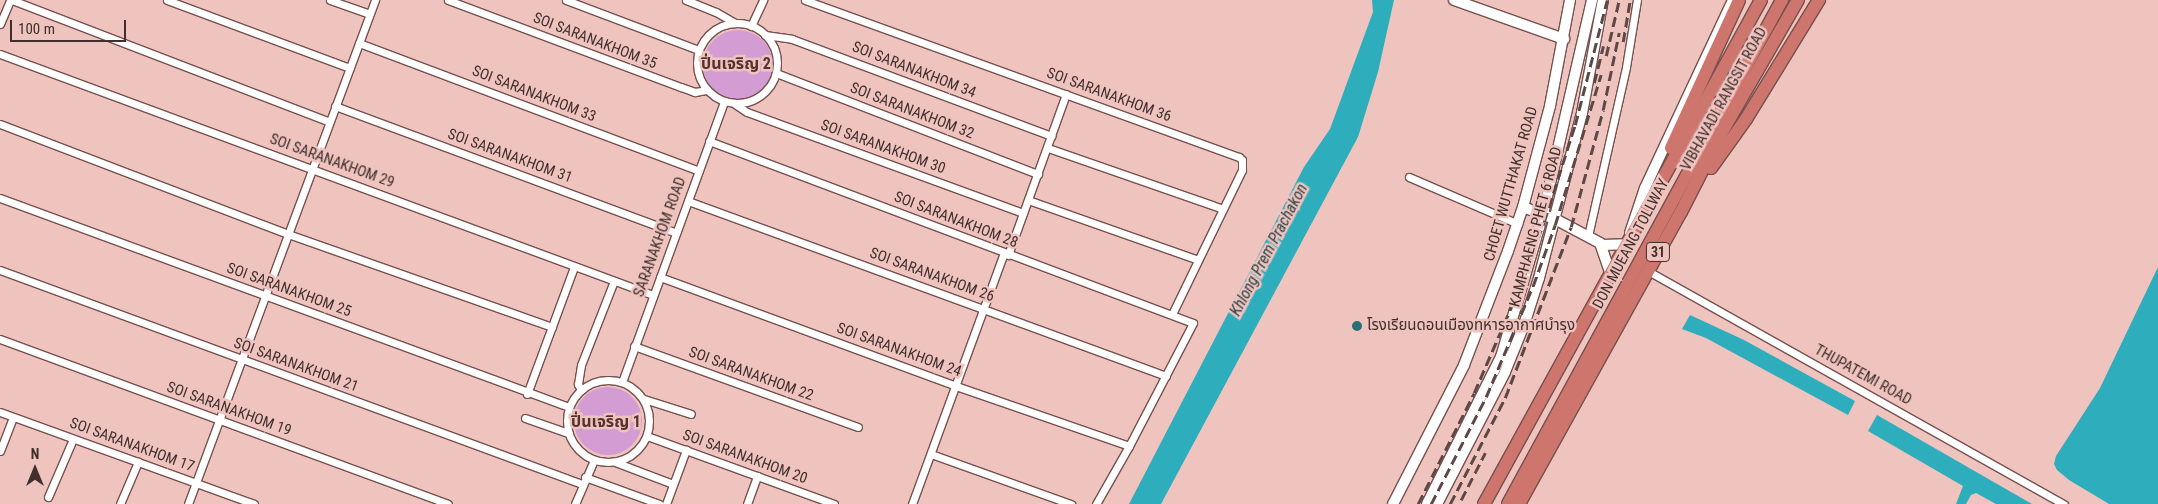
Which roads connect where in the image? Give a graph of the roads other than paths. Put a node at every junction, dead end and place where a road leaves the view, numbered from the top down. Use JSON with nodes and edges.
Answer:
{"nodes":[{"id":1,"x":11,"y":0,"type":"edge"},
{"id":2,"x":167,"y":0,"type":"edge"},
{"id":3,"x":330,"y":0,"type":"edge"},
{"id":4,"x":375,"y":0,"type":"edge"},
{"id":5,"x":448,"y":0,"type":"edge"},
{"id":6,"x":566,"y":0,"type":"edge"},
{"id":7,"x":686,"y":0,"type":"edge"},
{"id":8,"x":763,"y":0,"type":"edge"},
{"id":9,"x":805,"y":0,"type":"edge"},
{"id":10,"x":1570,"y":0,"type":"edge"},
{"id":11,"x":1592,"y":0,"type":"edge"},
{"id":12,"x":1604,"y":0,"type":"edge"},
{"id":13,"x":1637,"y":0,"type":"edge"},
{"id":14,"x":1732,"y":0,"type":"edge"},
{"id":15,"x":1739,"y":0,"type":"edge"},
{"id":16,"x":1756,"y":0,"type":"edge"},
{"id":17,"x":1761,"y":0,"type":"edge"},
{"id":18,"x":1765,"y":0,"type":"edge"},
{"id":19,"x":1782,"y":0,"type":"edge"},
{"id":20,"x":1798,"y":0,"type":"edge"},
{"id":21,"x":1819,"y":0,"type":"edge"},
{"id":22,"x":1461,"y":1,"type":"edge"},
{"id":23,"x":370,"y":14,"type":"junction"},
{"id":24,"x":1752,"y":15,"type":"junction"},
{"id":25,"x":735,"y":23,"type":"junction"},
{"id":26,"x":0,"y":24,"type":"edge"},
{"id":27,"x":751,"y":26,"type":"junction"},
{"id":28,"x":765,"y":34,"type":"junction"},
{"id":29,"x":1564,"y":39,"type":"junction"},
{"id":30,"x":359,"y":44,"type":"junction"},
{"id":31,"x":698,"y":50,"type":"junction"},
{"id":32,"x":0,"y":54,"type":"edge"},
{"id":33,"x":350,"y":68,"type":"junction"},
{"id":34,"x":776,"y":73,"type":"junction"},
{"id":35,"x":706,"y":90,"type":"junction"},
{"id":36,"x":1066,"y":94,"type":"junction"},
{"id":37,"x":724,"y":102,"type":"junction"},
{"id":38,"x":736,"y":104,"type":"junction"},
{"id":39,"x":335,"y":106,"type":"junction"},
{"id":40,"x":329,"y":122,"type":"junction"},
{"id":41,"x":0,"y":124,"type":"edge"},
{"id":42,"x":1051,"y":136,"type":"junction"},
{"id":43,"x":709,"y":141,"type":"junction"},
{"id":44,"x":1048,"y":148,"type":"junction"},
{"id":45,"x":312,"y":168,"type":"junction"},
{"id":46,"x":699,"y":171,"type":"junction"},
{"id":47,"x":1038,"y":174,"type":"junction"},
{"id":48,"x":1409,"y":177,"type":"dead end"},
{"id":49,"x":0,"y":198,"type":"edge"},
{"id":50,"x":688,"y":200,"type":"junction"},
{"id":51,"x":1028,"y":200,"type":"junction"},
{"id":52,"x":1523,"y":207,"type":"junction"},
{"id":53,"x":1222,"y":209,"type":"junction"},
{"id":54,"x":1023,"y":212,"type":"junction"},
{"id":55,"x":1681,"y":212,"type":"junction"},
{"id":56,"x":1642,"y":213,"type":"junction"},
{"id":57,"x":1543,"y":214,"type":"junction"},
{"id":58,"x":1555,"y":219,"type":"junction"},
{"id":59,"x":1518,"y":224,"type":"junction"},
{"id":60,"x":676,"y":233,"type":"junction"},
{"id":61,"x":288,"y":234,"type":"junction"},
{"id":62,"x":1595,"y":240,"type":"junction"},
{"id":63,"x":1627,"y":240,"type":"junction"},
{"id":64,"x":1006,"y":254,"type":"junction"},
{"id":65,"x":1198,"y":260,"type":"junction"},
{"id":66,"x":574,"y":267,"type":"junction"},
{"id":67,"x":0,"y":270,"type":"edge"},
{"id":68,"x":1648,"y":271,"type":"junction"},
{"id":69,"x":1610,"y":272,"type":"junction"},
{"id":70,"x":660,"y":276,"type":"junction"},
{"id":71,"x":614,"y":281,"type":"junction"},
{"id":72,"x":264,"y":295,"type":"junction"},
{"id":73,"x":653,"y":296,"type":"junction"},
{"id":74,"x":984,"y":309,"type":"junction"},
{"id":75,"x":1172,"y":314,"type":"junction"},
{"id":76,"x":552,"y":327,"type":"junction"},
{"id":77,"x":0,"y":339,"type":"edge"},
{"id":78,"x":634,"y":346,"type":"junction"},
{"id":79,"x":242,"y":360,"type":"junction"},
{"id":80,"x":1166,"y":376,"type":"junction"},
{"id":81,"x":622,"y":382,"type":"junction"},
{"id":82,"x":956,"y":386,"type":"junction"},
{"id":83,"x":581,"y":390,"type":"junction"},
{"id":84,"x":527,"y":394,"type":"junction"},
{"id":85,"x":644,"y":399,"type":"junction"},
{"id":86,"x":569,"y":408,"type":"junction"},
{"id":87,"x":0,"y":412,"type":"edge"},
{"id":88,"x":691,"y":414,"type":"dead end"},
{"id":89,"x":13,"y":417,"type":"junction"},
{"id":90,"x":525,"y":418,"type":"dead end"},
{"id":91,"x":219,"y":420,"type":"junction"},
{"id":92,"x":858,"y":427,"type":"dead end"},
{"id":93,"x":568,"y":433,"type":"junction"},
{"id":94,"x":647,"y":436,"type":"junction"},
{"id":95,"x":73,"y":438,"type":"junction"},
{"id":96,"x":1129,"y":446,"type":"junction"},
{"id":97,"x":686,"y":450,"type":"junction"},
{"id":98,"x":0,"y":451,"type":"edge"},
{"id":99,"x":931,"y":454,"type":"junction"},
{"id":100,"x":594,"y":460,"type":"junction"},
{"id":101,"x":138,"y":462,"type":"junction"},
{"id":102,"x":615,"y":462,"type":"junction"},
{"id":103,"x":757,"y":476,"type":"junction"},
{"id":104,"x":584,"y":480,"type":"junction"},
{"id":105,"x":195,"y":483,"type":"junction"},
{"id":106,"x":673,"y":484,"type":"junction"},
{"id":107,"x":48,"y":497,"type":"dead end"},
{"id":108,"x":1066,"y":503,"type":"edge"},
{"id":109,"x":120,"y":504,"type":"edge"},
{"id":110,"x":188,"y":504,"type":"edge"},
{"id":111,"x":254,"y":504,"type":"edge"},
{"id":112,"x":448,"y":504,"type":"edge"},
{"id":113,"x":575,"y":504,"type":"edge"},
{"id":114,"x":659,"y":504,"type":"edge"},
{"id":115,"x":666,"y":504,"type":"edge"},
{"id":116,"x":747,"y":504,"type":"edge"},
{"id":117,"x":832,"y":504,"type":"edge"},
{"id":118,"x":912,"y":504,"type":"edge"},
{"id":119,"x":1096,"y":504,"type":"edge"},
{"id":120,"x":1393,"y":504,"type":"edge"},
{"id":121,"x":1427,"y":504,"type":"edge"},
{"id":122,"x":1437,"y":504,"type":"edge"},
{"id":123,"x":1484,"y":504,"type":"edge"},
{"id":124,"x":1493,"y":504,"type":"edge"},
{"id":125,"x":1508,"y":504,"type":"edge"},
{"id":126,"x":1519,"y":504,"type":"edge"},
{"id":127,"x":2064,"y":504,"type":"edge"}],
"edges":[{"from":1,"to":26,"type":"street"},
{"from":1,"to":40,"type":"street"},
{"from":2,"to":33,"type":"street"},
{"from":3,"to":23,"type":"street"},
{"from":4,"to":23,"type":"street"},
{"from":5,"to":35,"type":"street","name":"SOI SARANAKHOM 35"},
{"from":6,"to":31,"type":"street"},
{"from":7,"to":25,"type":"street"},
{"from":8,"to":27,"type":"street"},
{"from":9,"to":36,"type":"street","name":"SOI SARANAKHOM 36"},
{"from":10,"to":29,"type":"main road","name":"CHOET WUTTHAKAT ROAD"},
{"from":11,"to":57,"type":"main road","name":"KAMPHAENG PHET 6 ROAD"},
{"from":12,"to":58,"type":"main road","name":"KAMPHAENG PHET 6 ROAD"},
{"from":13,"to":62,"type":"street"},
{"from":14,"to":63,"type":"main road","name":"VIBHAVADI RANGSIT ROAD","number":"31"},
{"from":15,"to":56,"type":"highway"},
{"from":16,"to":24,"type":"highway"},
{"from":17,"to":24,"type":"highway","name":"VIBHAVADI RANGSIT ROAD","number":"31"},
{"from":18,"to":124,"type":"highway","name":"DON MUEANG TOLLWAY","number":"31"},
{"from":19,"to":125,"type":"highway","name":"DON MUEANG TOLLWAY","number":"31"},
{"from":20,"to":55,"type":"highway","name":"VIBHAVADI RANGSIT ROAD","number":"31"},
{"from":21,"to":55,"type":"highway"},
{"from":22,"to":29,"type":"main road"},
{"from":23,"to":30,"type":"street"},
{"from":24,"to":56,"type":"highway","name":"VIBHAVADI RANGSIT ROAD","number":"31"},
{"from":25,"to":27,"type":"street"},
{"from":25,"to":31,"type":"street"},
{"from":27,"to":28,"type":"street"},
{"from":28,"to":34,"type":"street"},
{"from":28,"to":42,"type":"street","name":"SOI SARANAKHOM 34"},
{"from":29,"to":52,"type":"main road","name":"CHOET WUTTHAKAT ROAD"},
{"from":30,"to":33,"type":"street"},
{"from":30,"to":46,"type":"street","name":"SOI SARANAKHOM 33"},
{"from":31,"to":35,"type":"street"},
{"from":32,"to":45,"type":"street","name":"SOI SARANAKHOM 29"},
{"from":33,"to":39,"type":"street"},
{"from":34,"to":38,"type":"street"},
{"from":34,"to":47,"type":"street","name":"SOI SARANAKHOM 32"},
{"from":35,"to":37,"type":"street"},
{"from":36,"to":42,"type":"street"},
{"from":36,"to":53,"type":"street","name":"SOI SARANAKHOM 36"},
{"from":37,"to":38,"type":"street"},
{"from":37,"to":43,"type":"street","name":"SARANAKHOM ROAD"},
{"from":38,"to":54,"type":"street","name":"SOI SARANAKHOM 30"},
{"from":39,"to":40,"type":"street"},
{"from":39,"to":60,"type":"street","name":"SOI SARANAKHOM 31"},
{"from":40,"to":45,"type":"street"},
{"from":41,"to":61,"type":"street"},
{"from":42,"to":44,"type":"street"},
{"from":43,"to":46,"type":"street","name":"SARANAKHOM ROAD"},
{"from":43,"to":64,"type":"street","name":"SOI SARANAKHOM 28"},
{"from":44,"to":47,"type":"street"},
{"from":44,"to":53,"type":"street"},
{"from":45,"to":61,"type":"street"},
{"from":45,"to":66,"type":"street","name":"SOI SARANAKHOM 29"},
{"from":46,"to":50,"type":"street","name":"SARANAKHOM ROAD"},
{"from":47,"to":51,"type":"street"},
{"from":48,"to":59,"type":"street"},
{"from":49,"to":72,"type":"street","name":"SOI SARANAKHOM 25"},
{"from":50,"to":60,"type":"street","name":"SARANAKHOM ROAD"},
{"from":50,"to":74,"type":"street","name":"SOI SARANAKHOM 26"},
{"from":51,"to":54,"type":"street"},
{"from":51,"to":65,"type":"street"},
{"from":52,"to":57,"type":"main road","name":"KAMPHAENG PHET 6 ROAD"},
{"from":52,"to":59,"type":"main road","name":"CHOET WUTTHAKAT ROAD"},
{"from":53,"to":65,"type":"street","name":"SOI SARANAKHOM 36"},
{"from":54,"to":64,"type":"street"},
{"from":55,"to":68,"type":"highway","name":"VIBHAVADI RANGSIT ROAD","number":"31"},
{"from":56,"to":63,"type":"highway","name":"VIBHAVADI RANGSIT ROAD","number":"31"},
{"from":57,"to":58,"type":"main road"},
{"from":57,"to":121,"type":"main road","name":"KAMPHAENG PHET 6 ROAD"},
{"from":58,"to":62,"type":"main road"},
{"from":58,"to":122,"type":"main road","name":"KAMPHAENG PHET 6 ROAD"},
{"from":59,"to":120,"type":"main road","name":"CHOET WUTTHAKAT ROAD"},
{"from":60,"to":70,"type":"street","name":"SARANAKHOM ROAD"},
{"from":61,"to":72,"type":"street"},
{"from":61,"to":76,"type":"street"},
{"from":62,"to":63,"type":"main road"},
{"from":62,"to":69,"type":"main road"},
{"from":63,"to":69,"type":"highway","name":"VIBHAVADI RANGSIT ROAD","number":"31"},
{"from":64,"to":74,"type":"street"},
{"from":64,"to":75,"type":"street","name":"SOI SARANAKHOM 28"},
{"from":65,"to":75,"type":"street","name":"SOI SARANAKHOM 36"},
{"from":66,"to":71,"type":"street","name":"SOI SARANAKHOM 29"},
{"from":66,"to":76,"type":"street"},
{"from":67,"to":79,"type":"street","name":"SOI SARANAKHOM 21"},
{"from":68,"to":126,"type":"highway","name":"VIBHAVADI RANGSIT ROAD","number":"31"},
{"from":68,"to":127,"type":"street","name":"THUPATEMI ROAD"},
{"from":69,"to":123,"type":"highway","name":"VIBHAVADI RANGSIT ROAD","number":"31"},
{"from":70,"to":73,"type":"street","name":"SARANAKHOM ROAD"},
{"from":70,"to":82,"type":"street","name":"SOI SARANAKHOM 24"},
{"from":71,"to":73,"type":"street","name":"SOI SARANAKHOM 29"},
{"from":71,"to":83,"type":"street"},
{"from":72,"to":79,"type":"street"},
{"from":72,"to":84,"type":"street","name":"SOI SARANAKHOM 25"},
{"from":73,"to":78,"type":"street","name":"SARANAKHOM ROAD"},
{"from":74,"to":80,"type":"street","name":"SOI SARANAKHOM 26"},
{"from":74,"to":82,"type":"street"},
{"from":75,"to":80,"type":"street","name":"SOI SARANAKHOM 28"},
{"from":76,"to":84,"type":"street"},
{"from":77,"to":91,"type":"street","name":"SOI SARANAKHOM 19"},
{"from":78,"to":81,"type":"street","name":"SARANAKHOM ROAD"},
{"from":78,"to":92,"type":"street","name":"SOI SARANAKHOM 22"},
{"from":79,"to":91,"type":"street"},
{"from":79,"to":104,"type":"street","name":"SOI SARANAKHOM 21"},
{"from":80,"to":96,"type":"street"},
{"from":81,"to":83,"type":"street"},
{"from":81,"to":85,"type":"street"},
{"from":82,"to":96,"type":"street","name":"SOI SARANAKHOM 24"},
{"from":82,"to":99,"type":"street"},
{"from":83,"to":86,"type":"street"},
{"from":84,"to":86,"type":"street","name":"SOI SARANAKHOM 25"},
{"from":85,"to":88,"type":"street"},
{"from":85,"to":94,"type":"street"},
{"from":86,"to":93,"type":"street"},
{"from":87,"to":89,"type":"street","name":"SOI SARANAKHOM 17"},
{"from":89,"to":95,"type":"street","name":"SOI SARANAKHOM 17"},
{"from":89,"to":98,"type":"street"},
{"from":90,"to":93,"type":"street"},
{"from":91,"to":105,"type":"street"},
{"from":91,"to":112,"type":"street","name":"SOI SARANAKHOM 19"},
{"from":93,"to":100,"type":"street"},
{"from":94,"to":97,"type":"street","name":"SOI SARANAKHOM 20"},
{"from":94,"to":102,"type":"street"},
{"from":95,"to":101,"type":"street","name":"SOI SARANAKHOM 17"},
{"from":95,"to":107,"type":"street"},
{"from":96,"to":119,"type":"street"},
{"from":97,"to":103,"type":"street","name":"SOI SARANAKHOM 20"},
{"from":97,"to":106,"type":"street"},
{"from":99,"to":108,"type":"street"},
{"from":99,"to":118,"type":"street"},
{"from":100,"to":102,"type":"street"},
{"from":100,"to":104,"type":"street"},
{"from":101,"to":105,"type":"street","name":"SOI SARANAKHOM 17"},
{"from":101,"to":109,"type":"street"},
{"from":102,"to":106,"type":"street"},
{"from":103,"to":116,"type":"street"},
{"from":103,"to":117,"type":"street","name":"SOI SARANAKHOM 20"},
{"from":104,"to":113,"type":"street"},
{"from":104,"to":114,"type":"street","name":"SOI SARANAKHOM 21"},
{"from":105,"to":110,"type":"street"},
{"from":105,"to":111,"type":"street","name":"SOI SARANAKHOM 17"},
{"from":106,"to":115,"type":"street"}]}
